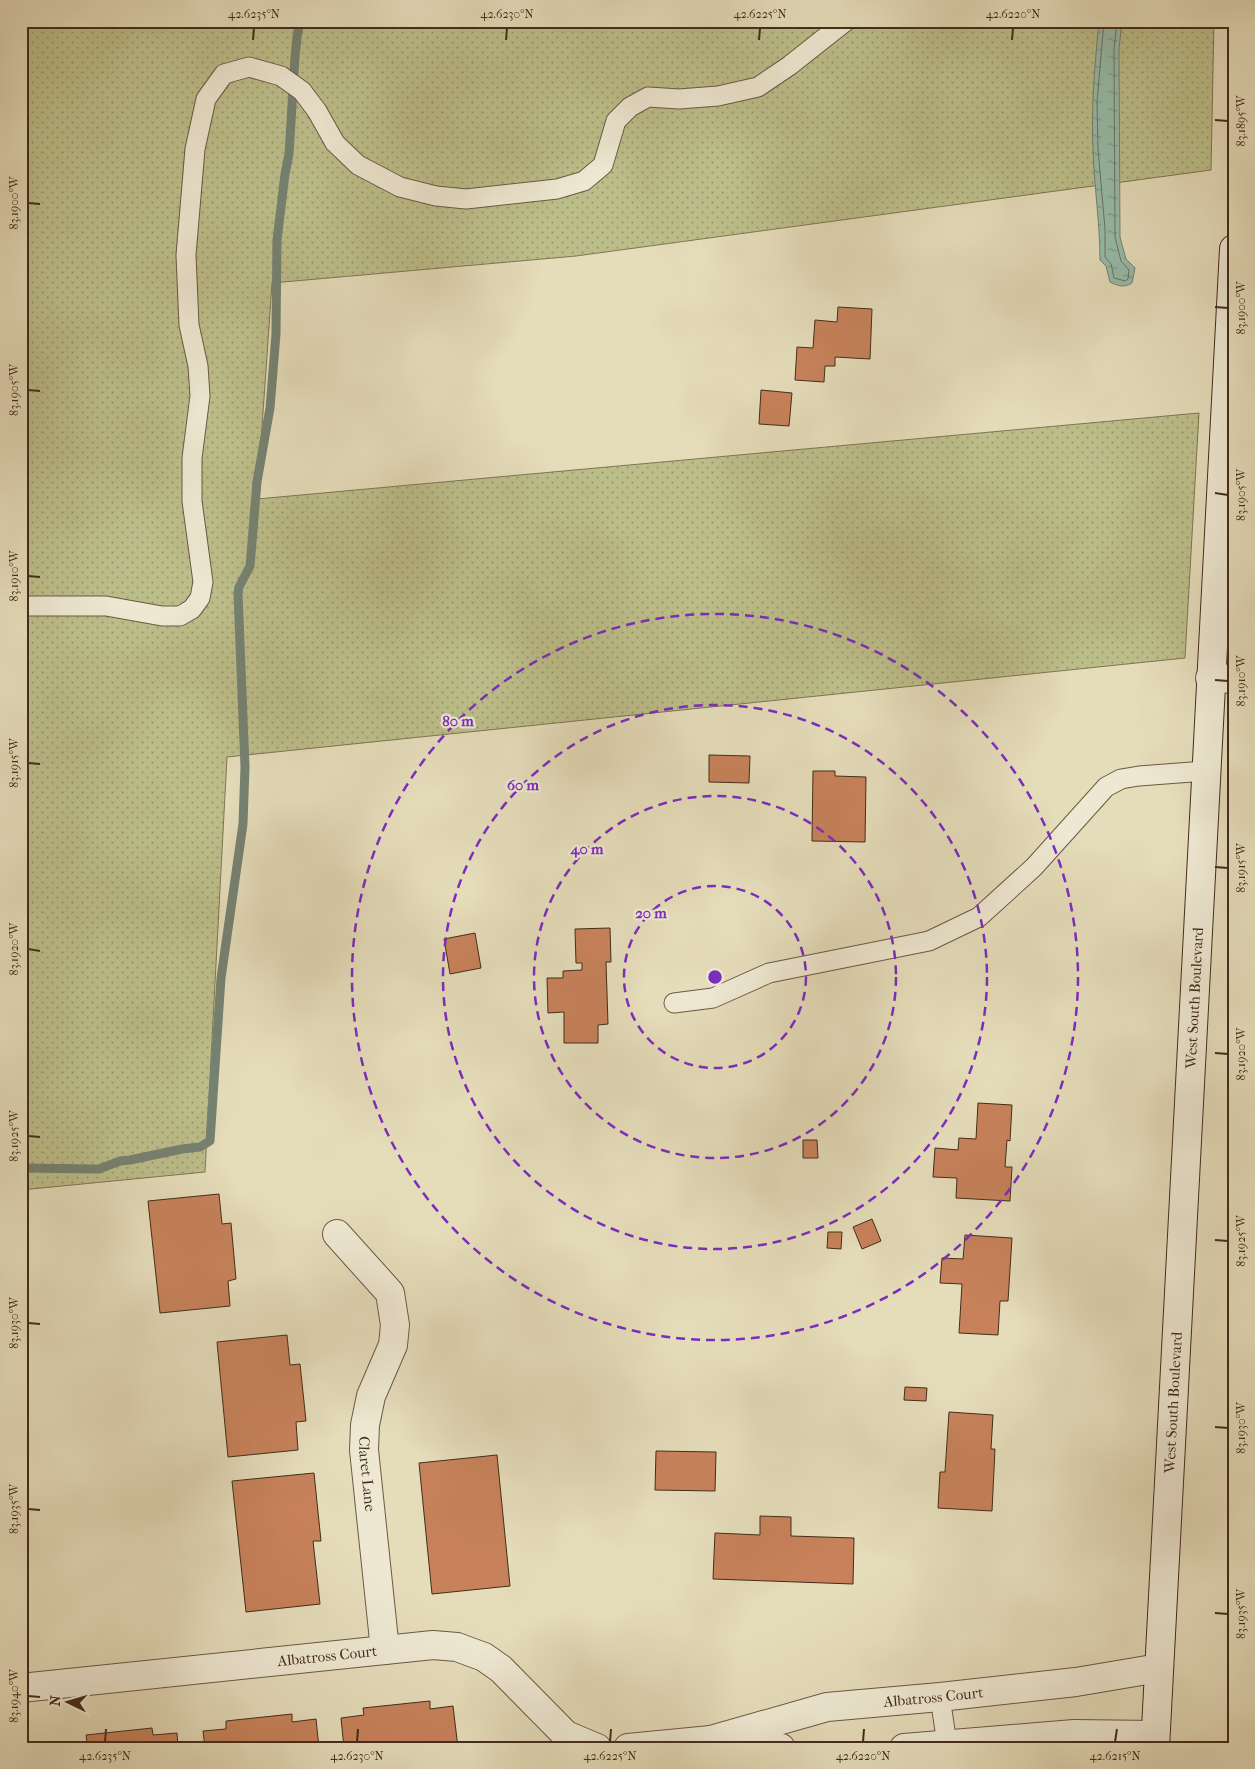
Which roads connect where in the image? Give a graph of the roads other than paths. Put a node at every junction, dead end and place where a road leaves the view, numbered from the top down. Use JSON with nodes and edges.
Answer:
{"nodes":[{"id":1,"x":846,"y":21,"type":"edge"},
{"id":2,"x":1234,"y":249,"type":"edge"},
{"id":3,"x":21,"y":606,"type":"edge"},
{"id":4,"x":1222,"y":679,"type":"edge"},
{"id":5,"x":1205,"y":771,"type":"junction"},
{"id":6,"x":674,"y":1003,"type":"dead end"},
{"id":7,"x":337,"y":1234,"type":"dead end"},
{"id":8,"x":386,"y":1650,"type":"junction"},
{"id":9,"x":1159,"y":1668,"type":"junction"},
{"id":10,"x":21,"y":1688,"type":"edge"},
{"id":11,"x":940,"y":1697,"type":"junction"},
{"id":12,"x":711,"y":1740,"type":"junction"},
{"id":13,"x":1155,"y":1741,"type":"edge"},
{"id":14,"x":948,"y":1744,"type":"junction"},
{"id":15,"x":597,"y":1748,"type":"edge"},
{"id":16,"x":628,"y":1748,"type":"edge"},
{"id":17,"x":781,"y":1748,"type":"edge"},
{"id":18,"x":904,"y":1748,"type":"edge"}],
"edges":[{"from":1,"to":3,"type":"lane"},
{"from":2,"to":4,"type":"street","name":"West South Boulevard"},
{"from":4,"to":5,"type":"street","name":"West South Boulevard"},
{"from":5,"to":6,"type":"lane"},
{"from":5,"to":9,"type":"street","name":"West South Boulevard"},
{"from":7,"to":8,"type":"street","name":"Claret Lane"},
{"from":8,"to":10,"type":"street","name":"Albatross Court"},
{"from":8,"to":15,"type":"street","name":"Albatross Court"},
{"from":9,"to":11,"type":"street","name":"Albatross Court"},
{"from":9,"to":13,"type":"street","name":"West South Boulevard"},
{"from":11,"to":12,"type":"street","name":"Albatross Court"},
{"from":11,"to":14,"type":"lane"},
{"from":12,"to":16,"type":"street","name":"Albatross Court"},
{"from":12,"to":17,"type":"street","name":"Albatross Court"},
{"from":13,"to":14,"type":"street"},
{"from":14,"to":18,"type":"street"}]}
